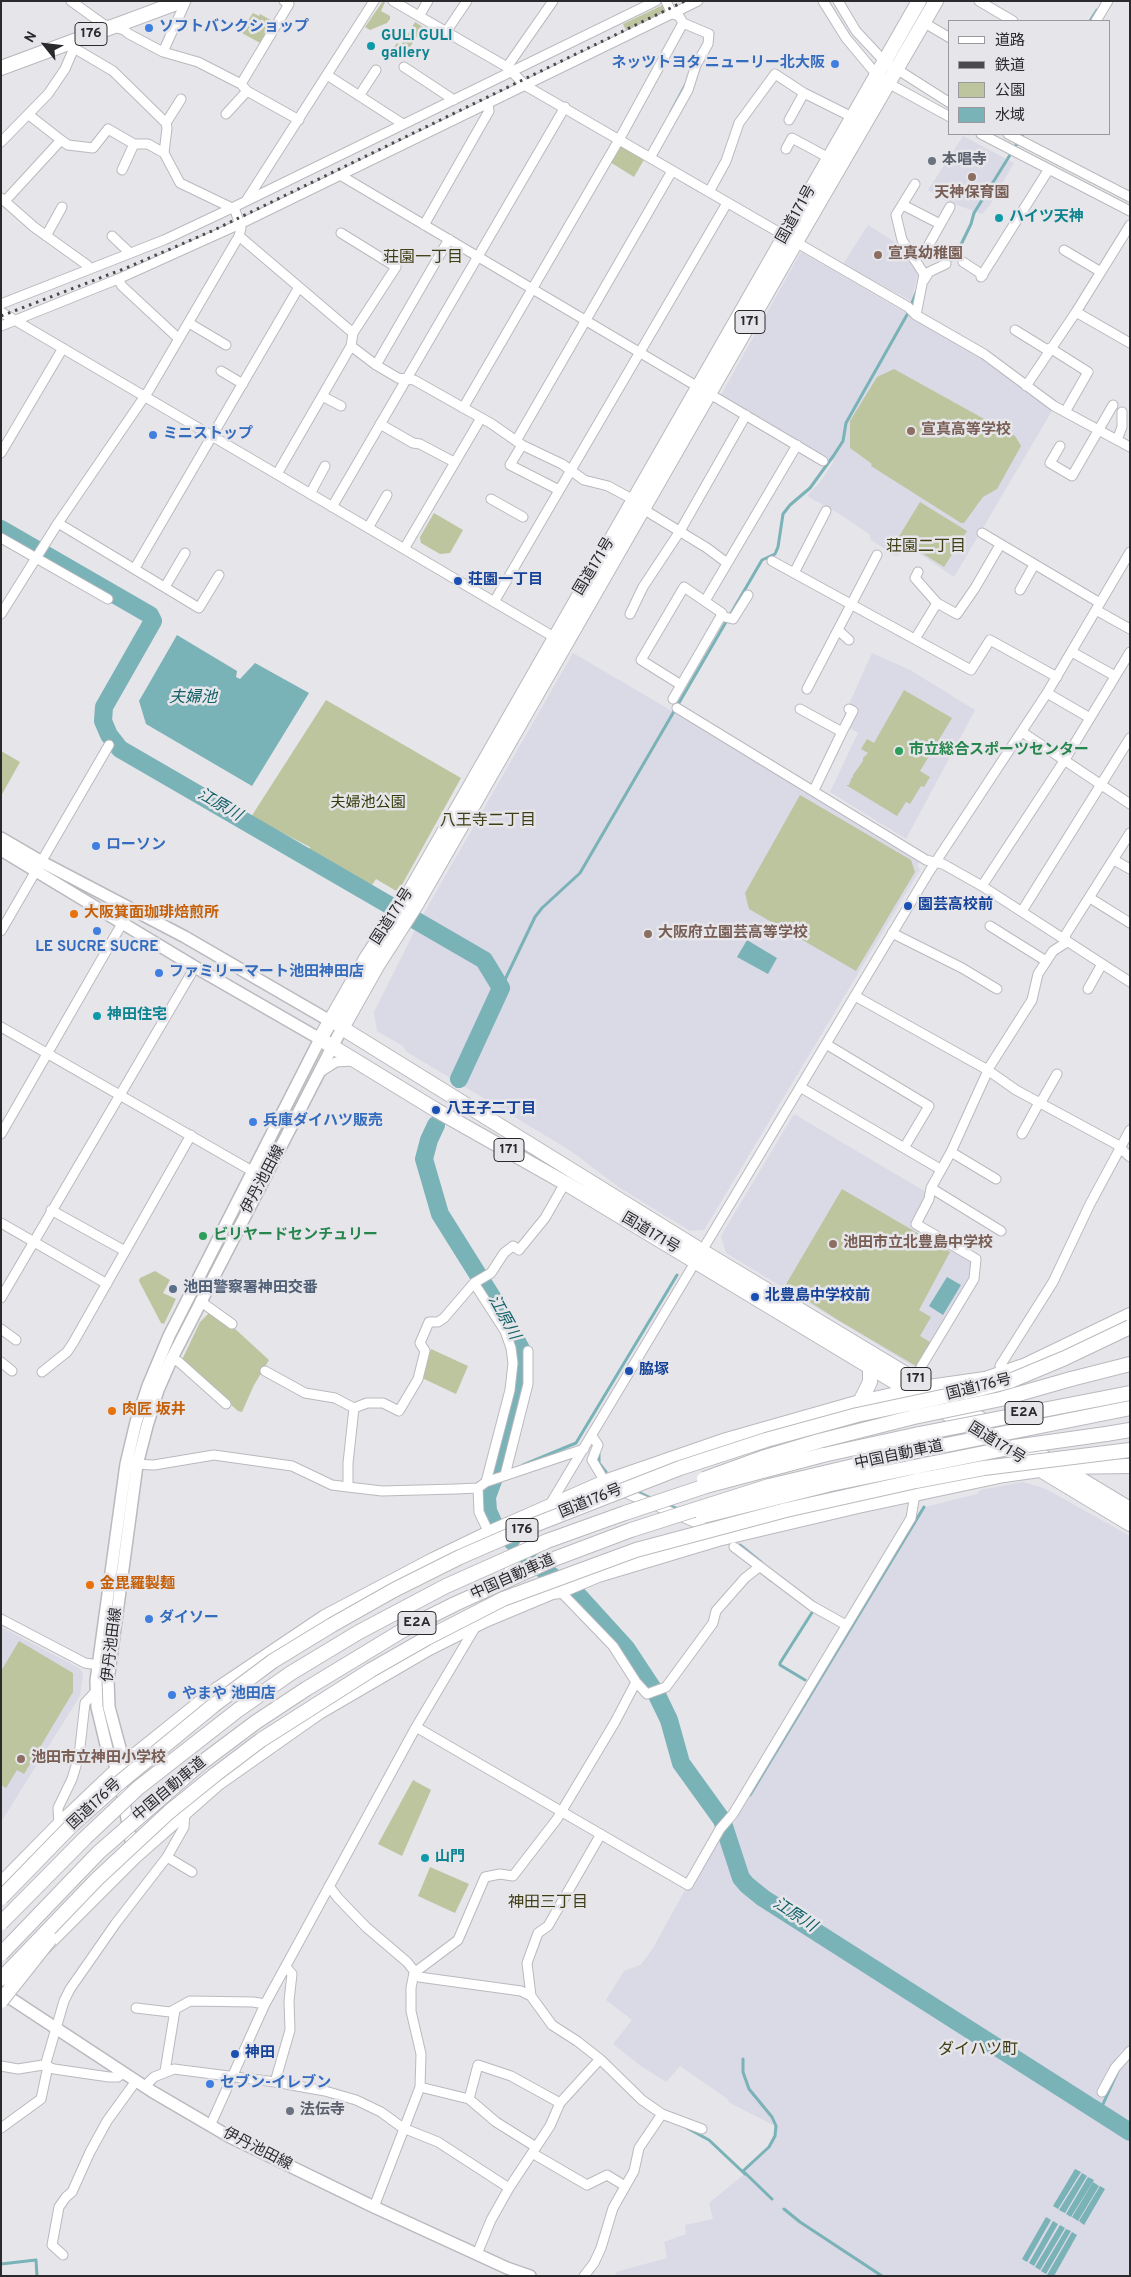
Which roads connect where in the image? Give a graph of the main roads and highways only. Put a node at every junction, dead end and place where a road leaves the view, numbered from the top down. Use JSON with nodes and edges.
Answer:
{"nodes":[{"id":1,"x":182,"y":1,"type":"edge"},
{"id":2,"x":919,"y":1,"type":"edge"},
{"id":3,"x":936,"y":1,"type":"edge"},
{"id":4,"x":1,"y":68,"type":"edge"},
{"id":5,"x":791,"y":239,"type":"junction"},
{"id":6,"x":1,"y":838,"type":"edge"},
{"id":7,"x":1,"y":850,"type":"edge"},
{"id":8,"x":39,"y":866,"type":"junction"},
{"id":9,"x":336,"y":1025,"type":"junction"},
{"id":10,"x":326,"y":1043,"type":"junction"},
{"id":11,"x":699,"y":1256,"type":"junction"},
{"id":12,"x":1130,"y":1305,"type":"edge"},
{"id":13,"x":1130,"y":1315,"type":"edge"},
{"id":14,"x":1130,"y":1328,"type":"edge"},
{"id":15,"x":1130,"y":1364,"type":"edge"},
{"id":16,"x":870,"y":1368,"type":"junction"},
{"id":17,"x":944,"y":1384,"type":"junction"},
{"id":18,"x":929,"y":1387,"type":"junction"},
{"id":19,"x":910,"y":1392,"type":"junction"},
{"id":20,"x":1130,"y":1393,"type":"edge"},
{"id":21,"x":860,"y":1402,"type":"junction"},
{"id":22,"x":1130,"y":1408,"type":"edge"},
{"id":23,"x":1130,"y":1430,"type":"edge"},
{"id":24,"x":1130,"y":1450,"type":"edge"},
{"id":25,"x":1130,"y":1460,"type":"edge"},
{"id":26,"x":132,"y":1464,"type":"junction"},
{"id":27,"x":1094,"y":1465,"type":"junction"},
{"id":28,"x":1130,"y":1466,"type":"edge"},
{"id":29,"x":1061,"y":1467,"type":"junction"},
{"id":30,"x":1039,"y":1470,"type":"junction"},
{"id":31,"x":1130,"y":1509,"type":"edge"},
{"id":32,"x":1130,"y":1524,"type":"edge"},
{"id":33,"x":548,"y":1541,"type":"junction"},
{"id":34,"x":554,"y":1560,"type":"junction"},
{"id":35,"x":118,"y":1776,"type":"junction"},
{"id":36,"x":146,"y":1833,"type":"junction"},
{"id":37,"x":134,"y":1856,"type":"junction"},
{"id":38,"x":1,"y":1885,"type":"edge"},
{"id":39,"x":1,"y":1898,"type":"edge"},
{"id":40,"x":1,"y":1923,"type":"edge"},
{"id":41,"x":1,"y":1954,"type":"edge"},
{"id":42,"x":2,"y":1994,"type":"edge"},
{"id":43,"x":530,"y":2276,"type":"edge"}],
"edges":[{"from":1,"to":4,"type":"highway","number":"176"},
{"from":2,"to":5,"type":"highway","name":"国道171号","number":"171"},
{"from":3,"to":5,"type":"highway","name":"国道171号","number":"171"},
{"from":5,"to":9,"type":"highway","name":"国道171号","number":"171"},
{"from":6,"to":8,"type":"main road"},
{"from":7,"to":8,"type":"main road"},
{"from":8,"to":9,"type":"main road"},
{"from":8,"to":10,"type":"main road"},
{"from":9,"to":10,"type":"highway","name":"国道171号","number":"171"},
{"from":9,"to":11,"type":"highway","name":"国道171号","number":"171"},
{"from":10,"to":11,"type":"highway","name":"国道171号","number":"171"},
{"from":10,"to":26,"type":"main road","name":"伊丹池田線"},
{"from":10,"to":26,"type":"main road","name":"伊丹池田線"},
{"from":11,"to":16,"type":"highway","name":"国道171号","number":"171"},
{"from":11,"to":18,"type":"highway","name":"国道171号","number":"171"},
{"from":12,"to":17,"type":"highway"},
{"from":13,"to":17,"type":"highway"},
{"from":14,"to":35,"type":"highway","name":"国道176号","number":"176","bridge":true},
{"from":15,"to":33,"type":"highway","bridge":true},
{"from":16,"to":19,"type":"highway","name":"国道171号","number":"171"},
{"from":16,"to":21,"type":"highway"},
{"from":17,"to":18,"type":"highway"},
{"from":18,"to":19,"type":"highway"},
{"from":18,"to":29,"type":"highway","name":"国道171号","number":"171"},
{"from":19,"to":21,"type":"highway"},
{"from":19,"to":30,"type":"highway","name":"国道171号","number":"171"},
{"from":20,"to":33,"type":"highway","name":"中国自動車道","number":"E2A","bridge":true},
{"from":21,"to":35,"type":"highway"},
{"from":22,"to":34,"type":"highway","name":"中国自動車道","number":"E2A","bridge":true},
{"from":23,"to":34,"type":"highway","bridge":true},
{"from":24,"to":36,"type":"highway","bridge":true},
{"from":25,"to":27,"type":"highway"},
{"from":26,"to":35,"type":"main road","name":"伊丹池田線"},
{"from":26,"to":35,"type":"main road","name":"伊丹池田線"},
{"from":27,"to":28,"type":"highway"},
{"from":27,"to":29,"type":"highway"},
{"from":29,"to":30,"type":"highway"},
{"from":29,"to":31,"type":"highway","name":"国道171号","number":"171"},
{"from":30,"to":32,"type":"highway","name":"国道171号","number":"171"},
{"from":30,"to":37,"type":"highway"},
{"from":33,"to":40,"type":"highway","name":"中国自動車道","number":"E2A","bridge":true},
{"from":34,"to":41,"type":"highway","name":"中国自動車道","number":"E2A","bridge":true},
{"from":35,"to":37,"type":"main road","name":"伊丹池田線"},
{"from":35,"to":38,"type":"highway","bridge":true},
{"from":35,"to":38,"type":"highway"},
{"from":35,"to":39,"type":"highway","name":"国道176号","number":"176","bridge":true},
{"from":36,"to":42,"type":"highway","bridge":true},
{"from":36,"to":42,"type":"highway","bridge":true},
{"from":37,"to":42,"type":"highway"},
{"from":42,"to":43,"type":"main road","name":"伊丹池田線"}]}
